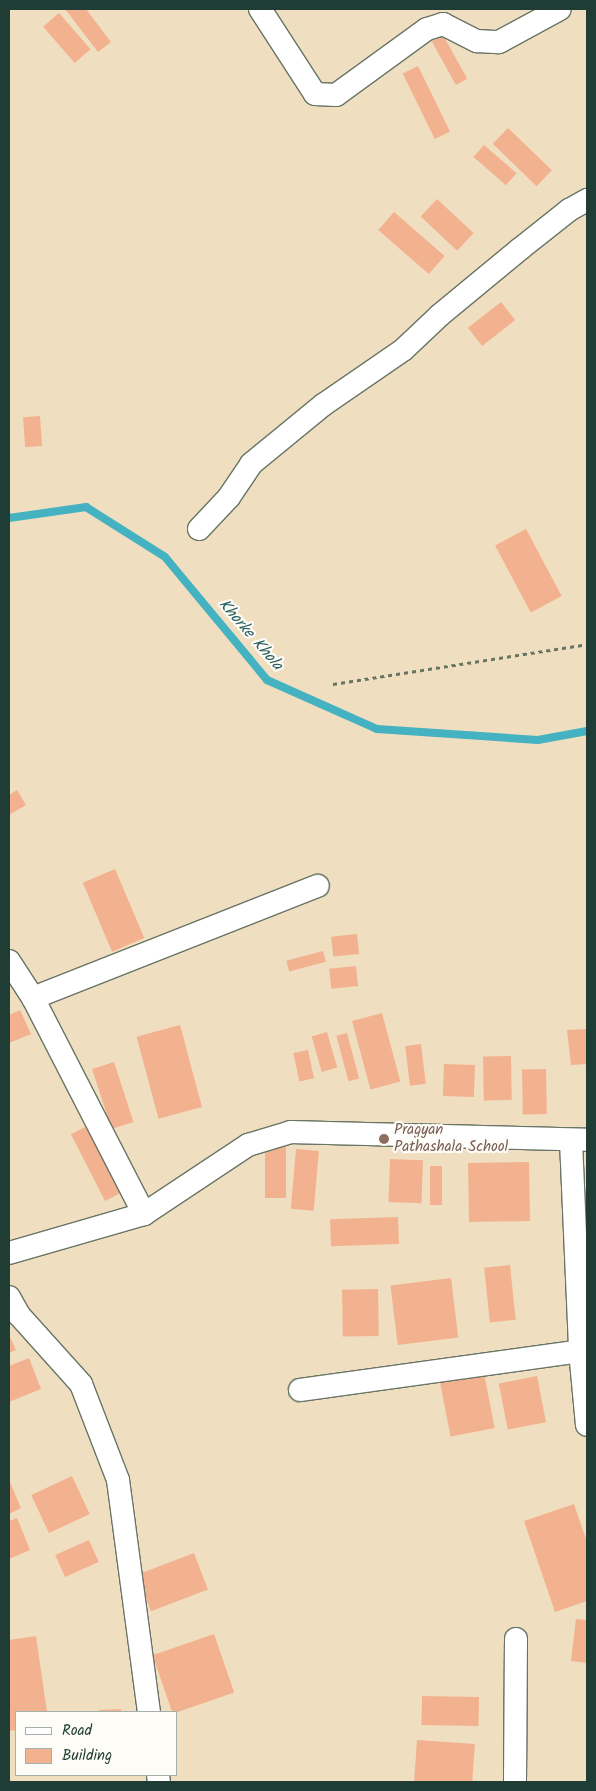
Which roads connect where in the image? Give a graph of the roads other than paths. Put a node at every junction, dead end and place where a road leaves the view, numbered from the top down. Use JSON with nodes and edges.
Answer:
{"nodes":[{"id":1,"x":260,"y":9,"type":"edge"},
{"id":2,"x":560,"y":9,"type":"edge"},
{"id":3,"x":587,"y":200,"type":"edge"},
{"id":4,"x":199,"y":530,"type":"dead end"},
{"id":5,"x":318,"y":886,"type":"dead end"},
{"id":6,"x":9,"y":962,"type":"edge"},
{"id":7,"x":33,"y":998,"type":"junction"},
{"id":8,"x":579,"y":1141,"type":"edge"},
{"id":9,"x":144,"y":1214,"type":"junction"},
{"id":10,"x":9,"y":1253,"type":"edge"},
{"id":11,"x":9,"y":1297,"type":"edge"},
{"id":12,"x":580,"y":1351,"type":"junction"},
{"id":13,"x":300,"y":1390,"type":"dead end"},
{"id":14,"x":587,"y":1425,"type":"edge"},
{"id":15,"x":516,"y":1639,"type":"dead end"},
{"id":16,"x":150,"y":1711,"type":"edge"},
{"id":17,"x":515,"y":1782,"type":"edge"}],
"edges":[{"from":1,"to":2,"type":"street"},
{"from":3,"to":4,"type":"street"},
{"from":5,"to":7,"type":"street"},
{"from":6,"to":7,"type":"street"},
{"from":7,"to":9,"type":"street"},
{"from":8,"to":9,"type":"street"},
{"from":8,"to":12,"type":"street"},
{"from":9,"to":10,"type":"street"},
{"from":11,"to":16,"type":"street"},
{"from":12,"to":13,"type":"street"},
{"from":12,"to":14,"type":"street"},
{"from":15,"to":17,"type":"street"}]}
